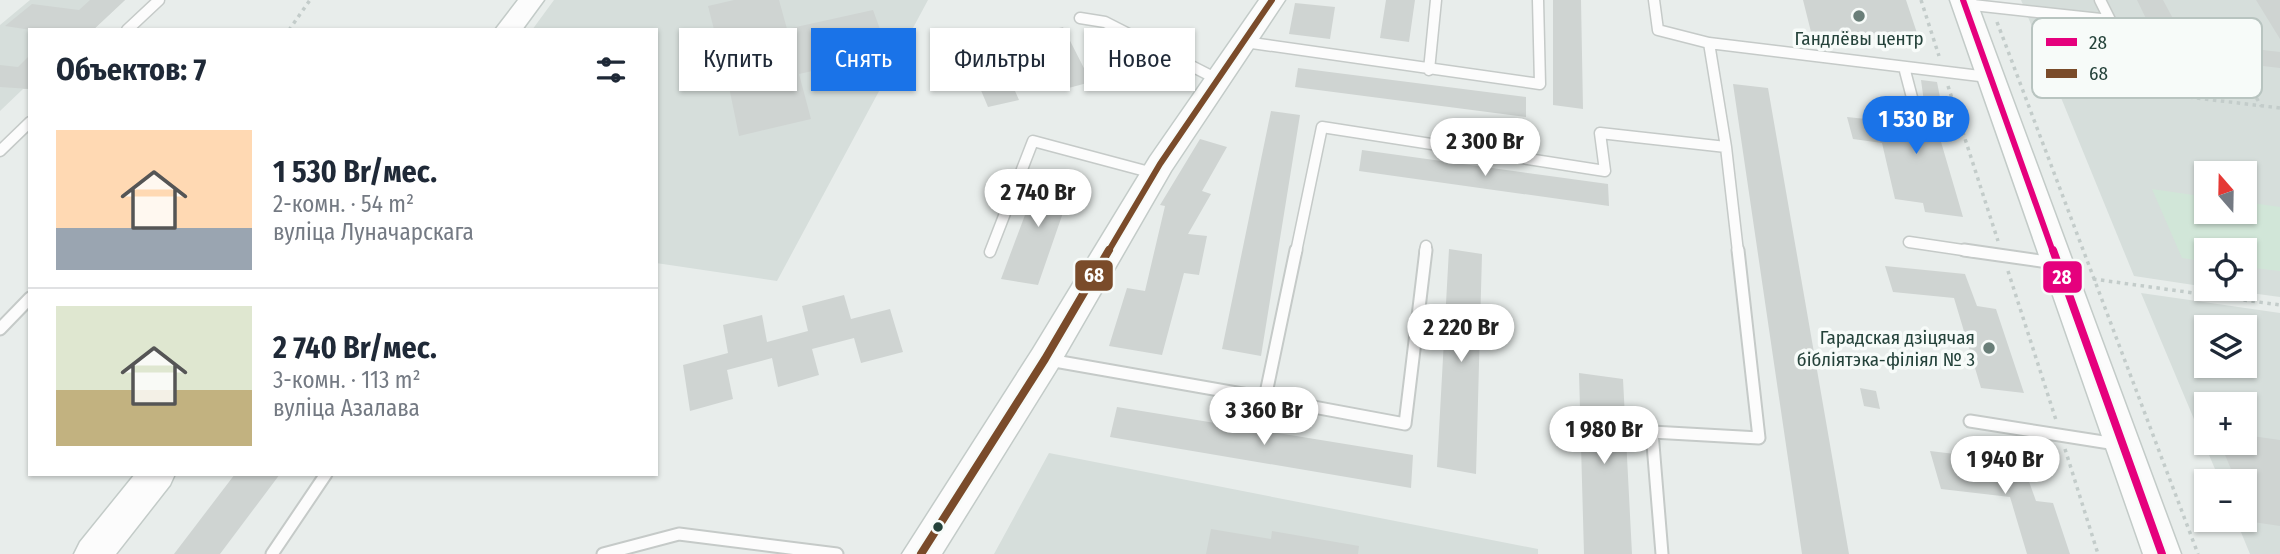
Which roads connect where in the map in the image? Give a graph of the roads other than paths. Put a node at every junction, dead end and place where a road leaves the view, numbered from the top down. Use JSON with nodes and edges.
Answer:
{"nodes":[{"id":1,"x":159,"y":0,"type":"edge"},
{"id":2,"x":531,"y":0,"type":"edge"},
{"id":3,"x":1272,"y":0,"type":"edge"},
{"id":4,"x":1436,"y":0,"type":"edge"},
{"id":5,"x":1538,"y":0,"type":"edge"},
{"id":6,"x":1654,"y":0,"type":"edge"},
{"id":7,"x":2100,"y":0,"type":"edge"},
{"id":8,"x":1973,"y":3,"type":"edge"},
{"id":9,"x":1080,"y":18,"type":"dead end"},
{"id":10,"x":2094,"y":18,"type":"edge"},
{"id":11,"x":2109,"y":18,"type":"edge"},
{"id":12,"x":129,"y":28,"type":"edge"},
{"id":13,"x":510,"y":28,"type":"edge"},
{"id":14,"x":1242,"y":41,"type":"junction"},
{"id":15,"x":1709,"y":43,"type":"junction"},
{"id":16,"x":1904,"y":68,"type":"junction"},
{"id":17,"x":1429,"y":70,"type":"junction"},
{"id":18,"x":1991,"y":78,"type":"junction"},
{"id":19,"x":1217,"y":79,"type":"junction"},
{"id":20,"x":1915,"y":109,"type":"dead end"},
{"id":21,"x":28,"y":124,"type":"edge"},
{"id":22,"x":1726,"y":147,"type":"junction"},
{"id":23,"x":0,"y":151,"type":"edge"},
{"id":24,"x":1155,"y":174,"type":"junction"},
{"id":25,"x":1909,"y":242,"type":"dead end"},
{"id":26,"x":1426,"y":246,"type":"dead end"},
{"id":27,"x":990,"y":252,"type":"dead end"},
{"id":28,"x":2071,"y":272,"type":"junction"},
{"id":29,"x":28,"y":300,"type":"edge"},
{"id":30,"x":0,"y":329,"type":"edge"},
{"id":31,"x":1045,"y":359,"type":"junction"},
{"id":32,"x":1265,"y":398,"type":"junction"},
{"id":33,"x":1970,"y":421,"type":"dead end"},
{"id":34,"x":2123,"y":445,"type":"junction"},
{"id":35,"x":155,"y":476,"type":"edge"},
{"id":36,"x":325,"y":476,"type":"edge"},
{"id":37,"x":93,"y":554,"type":"edge"},
{"id":38,"x":272,"y":554,"type":"edge"},
{"id":39,"x":603,"y":554,"type":"edge"},
{"id":40,"x":837,"y":554,"type":"edge"},
{"id":41,"x":921,"y":554,"type":"edge"},
{"id":42,"x":1662,"y":554,"type":"edge"},
{"id":43,"x":2162,"y":554,"type":"edge"}],
"edges":[{"from":1,"to":12,"type":"lane"},
{"from":2,"to":13,"type":"street"},
{"from":3,"to":14,"type":"street"},
{"from":4,"to":17,"type":"lane"},
{"from":5,"to":17,"type":"lane"},
{"from":6,"to":15,"type":"lane"},
{"from":7,"to":11,"type":"lane"},
{"from":8,"to":10,"type":"lane"},
{"from":8,"to":18,"type":"street"},
{"from":9,"to":19,"type":"lane"},
{"from":14,"to":17,"type":"lane"},
{"from":14,"to":19,"type":"street"},
{"from":15,"to":16,"type":"lane"},
{"from":15,"to":22,"type":"lane"},
{"from":16,"to":18,"type":"lane"},
{"from":16,"to":20,"type":"lane"},
{"from":18,"to":28,"type":"street"},
{"from":19,"to":24,"type":"street"},
{"from":21,"to":23,"type":"lane"},
{"from":22,"to":32,"type":"lane"},
{"from":22,"to":42,"type":"lane"},
{"from":24,"to":27,"type":"lane"},
{"from":24,"to":31,"type":"street"},
{"from":25,"to":28,"type":"lane"},
{"from":26,"to":32,"type":"lane"},
{"from":28,"to":34,"type":"street"},
{"from":29,"to":30,"type":"lane"},
{"from":31,"to":32,"type":"lane"},
{"from":31,"to":41,"type":"street"},
{"from":33,"to":34,"type":"lane"},
{"from":34,"to":43,"type":"street"},
{"from":35,"to":37,"type":"street"},
{"from":36,"to":38,"type":"lane"},
{"from":39,"to":40,"type":"lane"}]}
